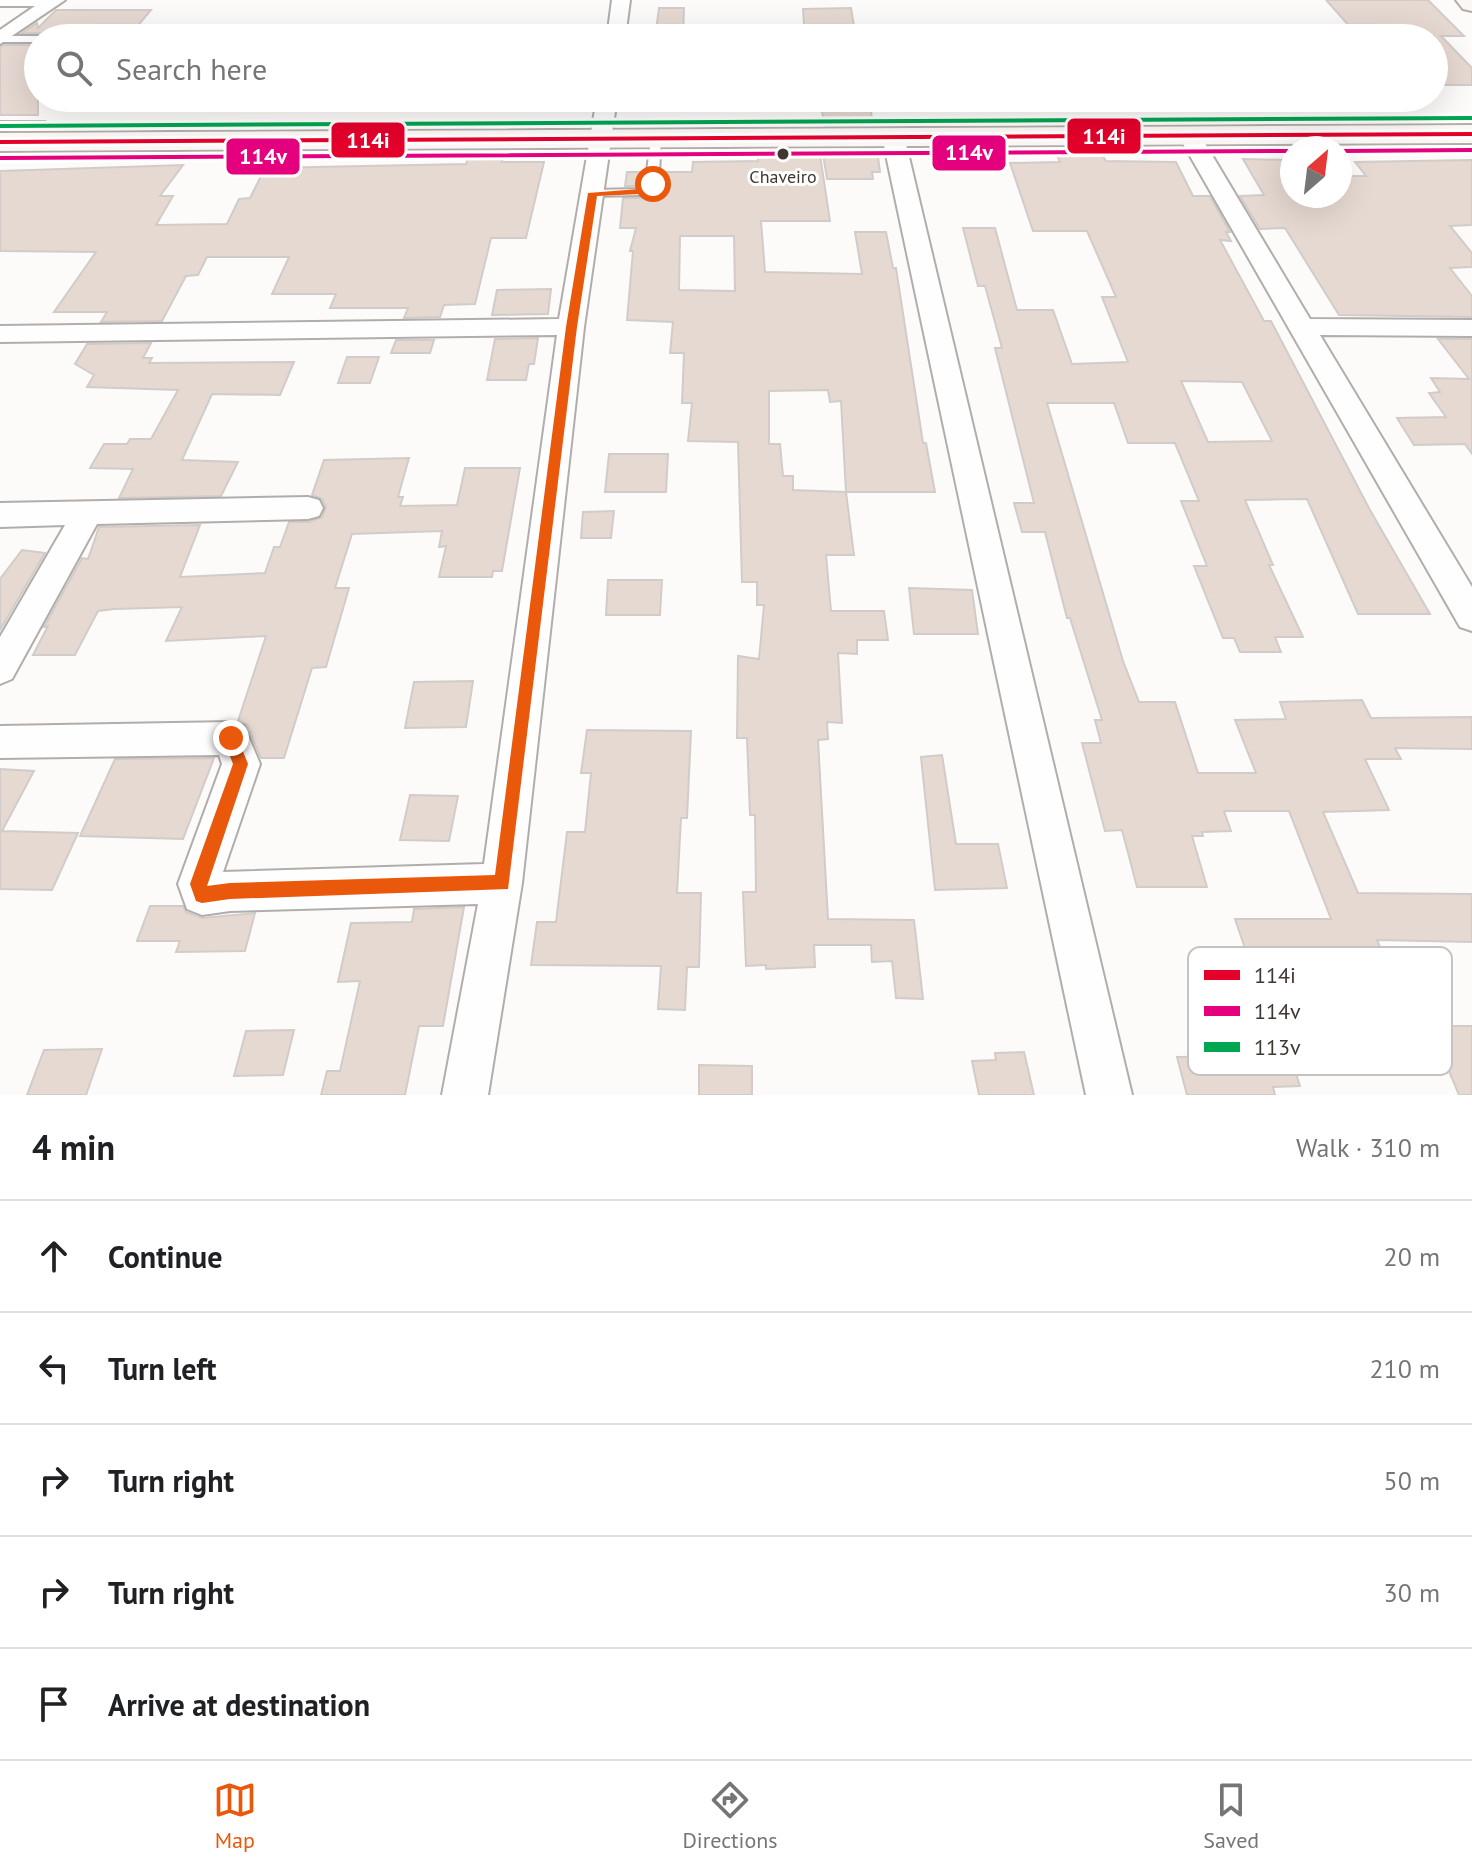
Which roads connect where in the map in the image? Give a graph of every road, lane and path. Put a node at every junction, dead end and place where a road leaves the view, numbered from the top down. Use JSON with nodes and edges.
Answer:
{"nodes":[{"id":1,"x":57,"y":0,"type":"edge"},
{"id":2,"x":621,"y":0,"type":"edge"},
{"id":3,"x":0,"y":1,"type":"edge"},
{"id":4,"x":618,"y":24,"type":"edge"},
{"id":5,"x":0,"y":38,"type":"edge"},
{"id":6,"x":24,"y":39,"type":"edge"},
{"id":7,"x":605,"y":112,"type":"edge"},
{"id":8,"x":0,"y":125,"type":"edge"},
{"id":9,"x":45,"y":125,"type":"dead end"},
{"id":10,"x":1472,"y":134,"type":"edge"},
{"id":11,"x":1189,"y":135,"type":"junction"},
{"id":12,"x":893,"y":136,"type":"junction"},
{"id":13,"x":602,"y":138,"type":"junction"},
{"id":14,"x":656,"y":138,"type":"junction"},
{"id":15,"x":0,"y":142,"type":"edge"},
{"id":16,"x":593,"y":193,"type":"junction"},
{"id":17,"x":571,"y":327,"type":"junction"},
{"id":18,"x":1304,"y":327,"type":"junction"},
{"id":19,"x":1472,"y":328,"type":"edge"},
{"id":20,"x":0,"y":334,"type":"edge"},
{"id":21,"x":308,"y":508,"type":"dead end"},
{"id":22,"x":88,"y":512,"type":"junction"},
{"id":23,"x":0,"y":515,"type":"edge"},
{"id":24,"x":1472,"y":617,"type":"edge"},
{"id":25,"x":0,"y":669,"type":"edge"},
{"id":26,"x":0,"y":742,"type":"edge"},
{"id":27,"x":502,"y":883,"type":"junction"},
{"id":28,"x":465,"y":1095,"type":"edge"},
{"id":29,"x":1109,"y":1095,"type":"edge"}],
"edges":[{"from":1,"to":3,"type":"street"},
{"from":1,"to":5,"type":"street"},
{"from":2,"to":4,"type":"street"},
{"from":5,"to":6,"type":"lane"},
{"from":7,"to":13,"type":"street"},
{"from":8,"to":9,"type":"lane"},
{"from":10,"to":11,"type":"street"},
{"from":11,"to":12,"type":"street"},
{"from":11,"to":18,"type":"street"},
{"from":12,"to":14,"type":"street"},
{"from":12,"to":29,"type":"street"},
{"from":13,"to":14,"type":"street"},
{"from":13,"to":15,"type":"street"},
{"from":13,"to":16,"type":"street"},
{"from":14,"to":16,"type":"lane"},
{"from":16,"to":17,"type":"street"},
{"from":17,"to":20,"type":"street"},
{"from":17,"to":27,"type":"street"},
{"from":18,"to":19,"type":"street"},
{"from":18,"to":24,"type":"street"},
{"from":21,"to":22,"type":"street"},
{"from":22,"to":23,"type":"street"},
{"from":22,"to":25,"type":"street"},
{"from":26,"to":27,"type":"street"},
{"from":27,"to":28,"type":"street"}]}
